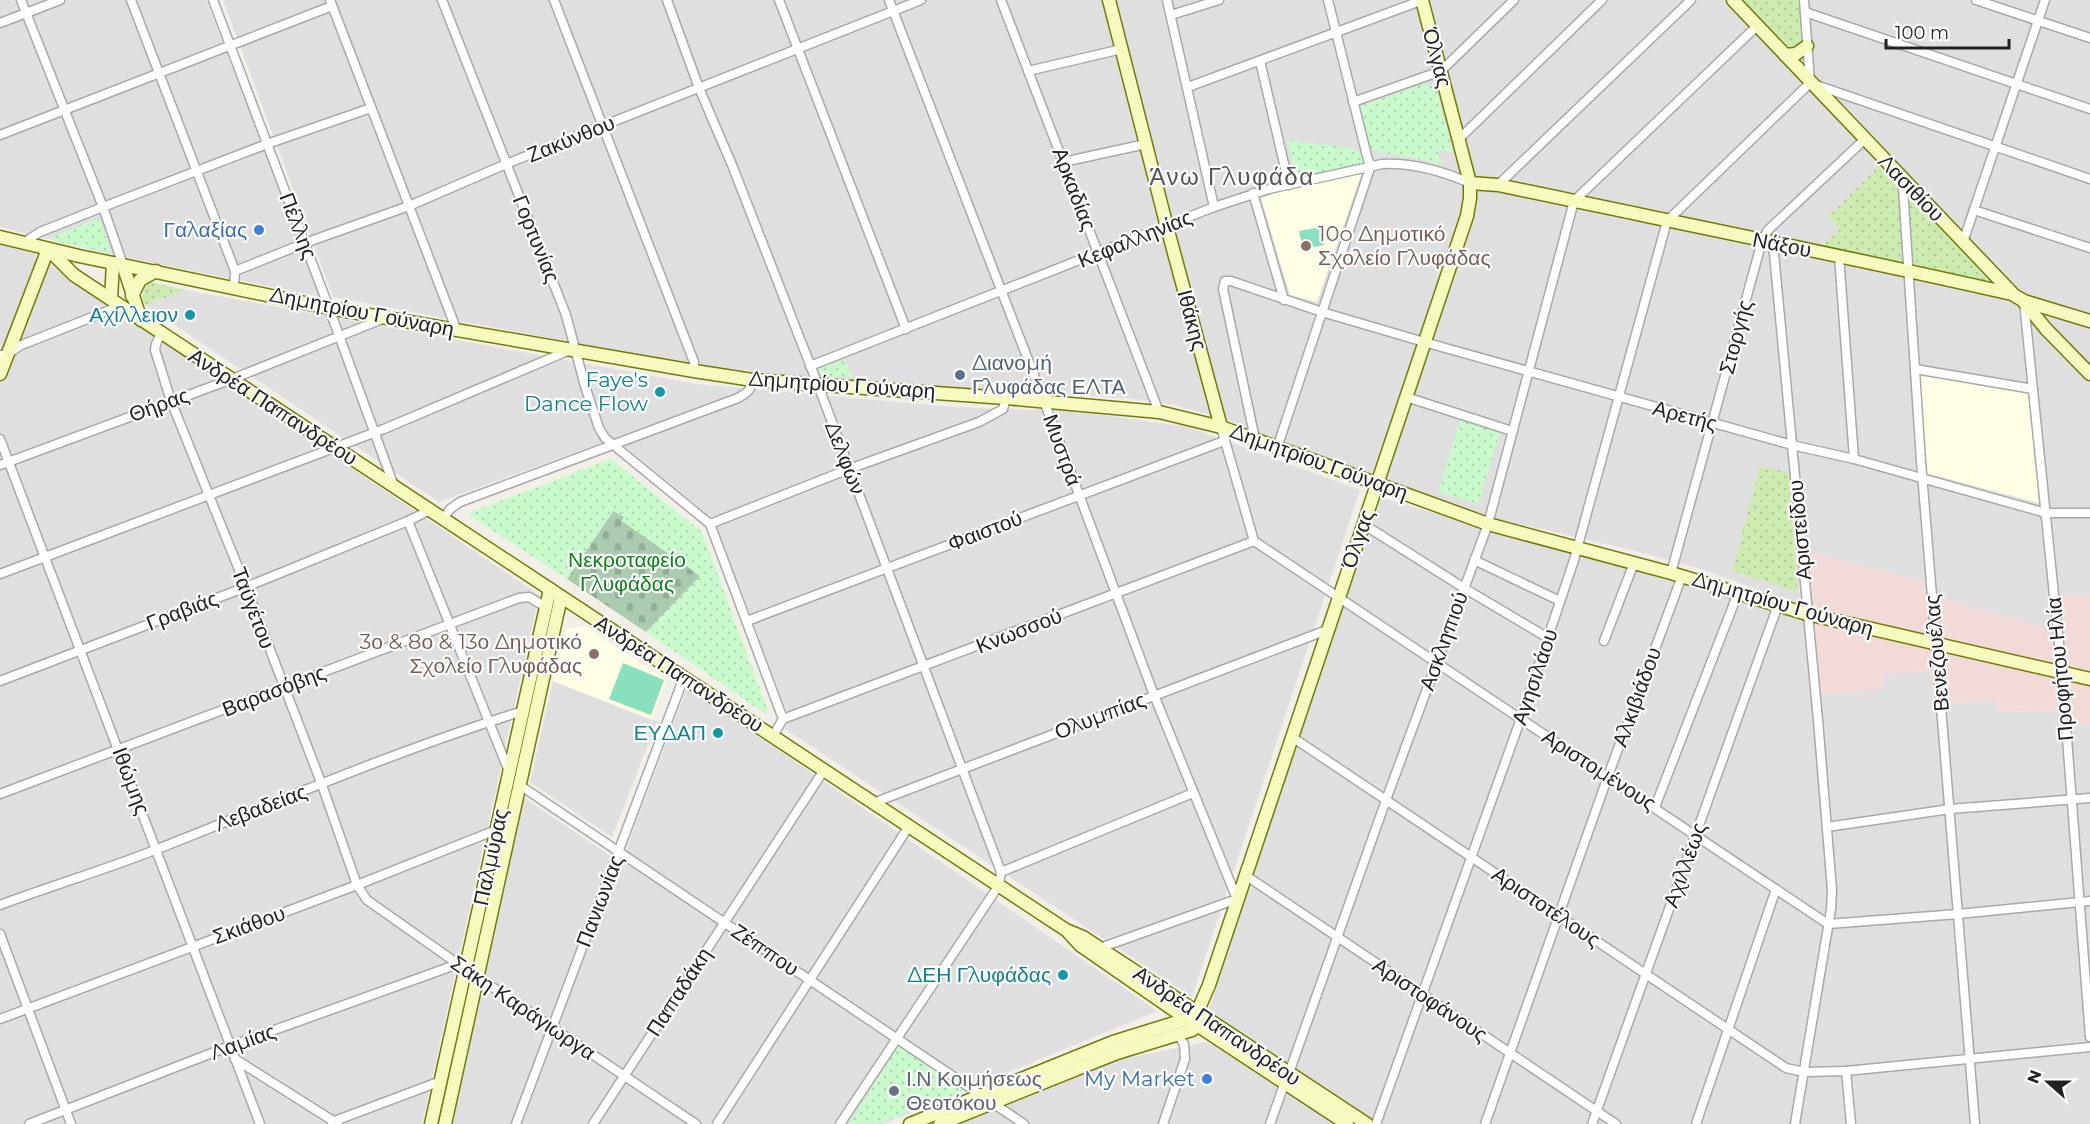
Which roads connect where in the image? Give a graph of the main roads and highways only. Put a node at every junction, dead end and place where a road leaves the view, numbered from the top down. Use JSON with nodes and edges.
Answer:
{"nodes":[{"id":1,"x":1109,"y":0,"type":"edge"},
{"id":2,"x":1422,"y":0,"type":"edge"},
{"id":3,"x":1733,"y":0,"type":"edge"},
{"id":4,"x":1807,"y":46,"type":"road end"},
{"id":5,"x":1785,"y":55,"type":"junction"},
{"id":6,"x":1470,"y":183,"type":"junction"},
{"id":7,"x":0,"y":237,"type":"edge"},
{"id":8,"x":48,"y":249,"type":"junction"},
{"id":9,"x":118,"y":264,"type":"junction"},
{"id":10,"x":156,"y":271,"type":"junction"},
{"id":11,"x":2012,"y":294,"type":"junction"},
{"id":12,"x":132,"y":296,"type":"junction"},
{"id":13,"x":2024,"y":301,"type":"junction"},
{"id":14,"x":116,"y":303,"type":"junction"},
{"id":15,"x":141,"y":320,"type":"junction"},
{"id":16,"x":2090,"y":321,"type":"edge"},
{"id":17,"x":4,"y":355,"type":"edge"},
{"id":18,"x":0,"y":374,"type":"edge"},
{"id":19,"x":2090,"y":374,"type":"edge"},
{"id":20,"x":1221,"y":427,"type":"junction"},
{"id":21,"x":1377,"y":483,"type":"junction"},
{"id":22,"x":550,"y":589,"type":"junction"},
{"id":23,"x":561,"y":597,"type":"junction"},
{"id":24,"x":2090,"y":679,"type":"edge"},
{"id":25,"x":1066,"y":930,"type":"junction"},
{"id":26,"x":1197,"y":1019,"type":"junction"},
{"id":27,"x":1287,"y":1078,"type":"junction"},
{"id":28,"x":946,"y":1123,"type":"edge"},
{"id":29,"x":431,"y":1124,"type":"edge"},
{"id":30,"x":445,"y":1124,"type":"edge"},
{"id":31,"x":909,"y":1124,"type":"edge"},
{"id":32,"x":1347,"y":1124,"type":"edge"},
{"id":33,"x":1367,"y":1124,"type":"edge"}],
"edges":[{"from":1,"to":20,"type":"main road","name":"Ιθάκης"},
{"from":2,"to":6,"type":"main road","name":"Όλγας"},
{"from":3,"to":5,"type":"main road","name":"Λασιθίου"},
{"from":4,"to":5,"type":"main road"},
{"from":5,"to":11,"type":"main road","name":"Λασιθίου"},
{"from":6,"to":11,"type":"main road","name":"Νάξου"},
{"from":6,"to":21,"type":"main road","name":"Όλγας"},
{"from":7,"to":8,"type":"main road","name":"Δημητρίου Γούναρη"},
{"from":8,"to":9,"type":"main road","name":"Δημητρίου Γούναρη"},
{"from":8,"to":14,"type":"main road","name":"Ανδρέα Παπανδρέου"},
{"from":8,"to":17,"type":"main road"},
{"from":9,"to":10,"type":"main road","name":"Δημητρίου Γούναρη"},
{"from":9,"to":12,"type":"main road"},
{"from":9,"to":14,"type":"main road"},
{"from":10,"to":12,"type":"main road"},
{"from":10,"to":20,"type":"main road","name":"Δημητρίου Γούναρη"},
{"from":11,"to":13,"type":"main road","name":"Νάξου"},
{"from":12,"to":15,"type":"main road"},
{"from":13,"to":16,"type":"main road","name":"Νάξου"},
{"from":13,"to":19,"type":"main road"},
{"from":14,"to":15,"type":"main road","name":"Ανδρέα Παπανδρέου"},
{"from":15,"to":22,"type":"main road","name":"Ανδρέα Παπανδρέου"},
{"from":17,"to":18,"type":"main road"},
{"from":20,"to":21,"type":"main road","name":"Δημητρίου Γούναρη"},
{"from":21,"to":24,"type":"main road","name":"Δημητρίου Γούναρη"},
{"from":21,"to":26,"type":"main road","name":"Όλγας"},
{"from":22,"to":23,"type":"main road","name":"Ανδρέα Παπανδρέου"},
{"from":22,"to":29,"type":"main road","name":"Παλμύρας"},
{"from":23,"to":25,"type":"main road","name":"Ανδρέα Παπανδρέου"},
{"from":23,"to":30,"type":"main road","name":"Παλμύρας"},
{"from":25,"to":26,"type":"main road","name":"Ανδρέα Παπανδρέου"},
{"from":25,"to":26,"type":"main road","name":"Ανδρέα Παπανδρέου"},
{"from":26,"to":27,"type":"main road","name":"Ανδρέα Παπανδρέου"},
{"from":26,"to":28,"type":"main road"},
{"from":26,"to":31,"type":"main road"},
{"from":27,"to":32,"type":"main road","name":"Ανδρέα Παπανδρέου"},
{"from":27,"to":33,"type":"main road","name":"Ανδρέα Παπανδρέου"}]}
